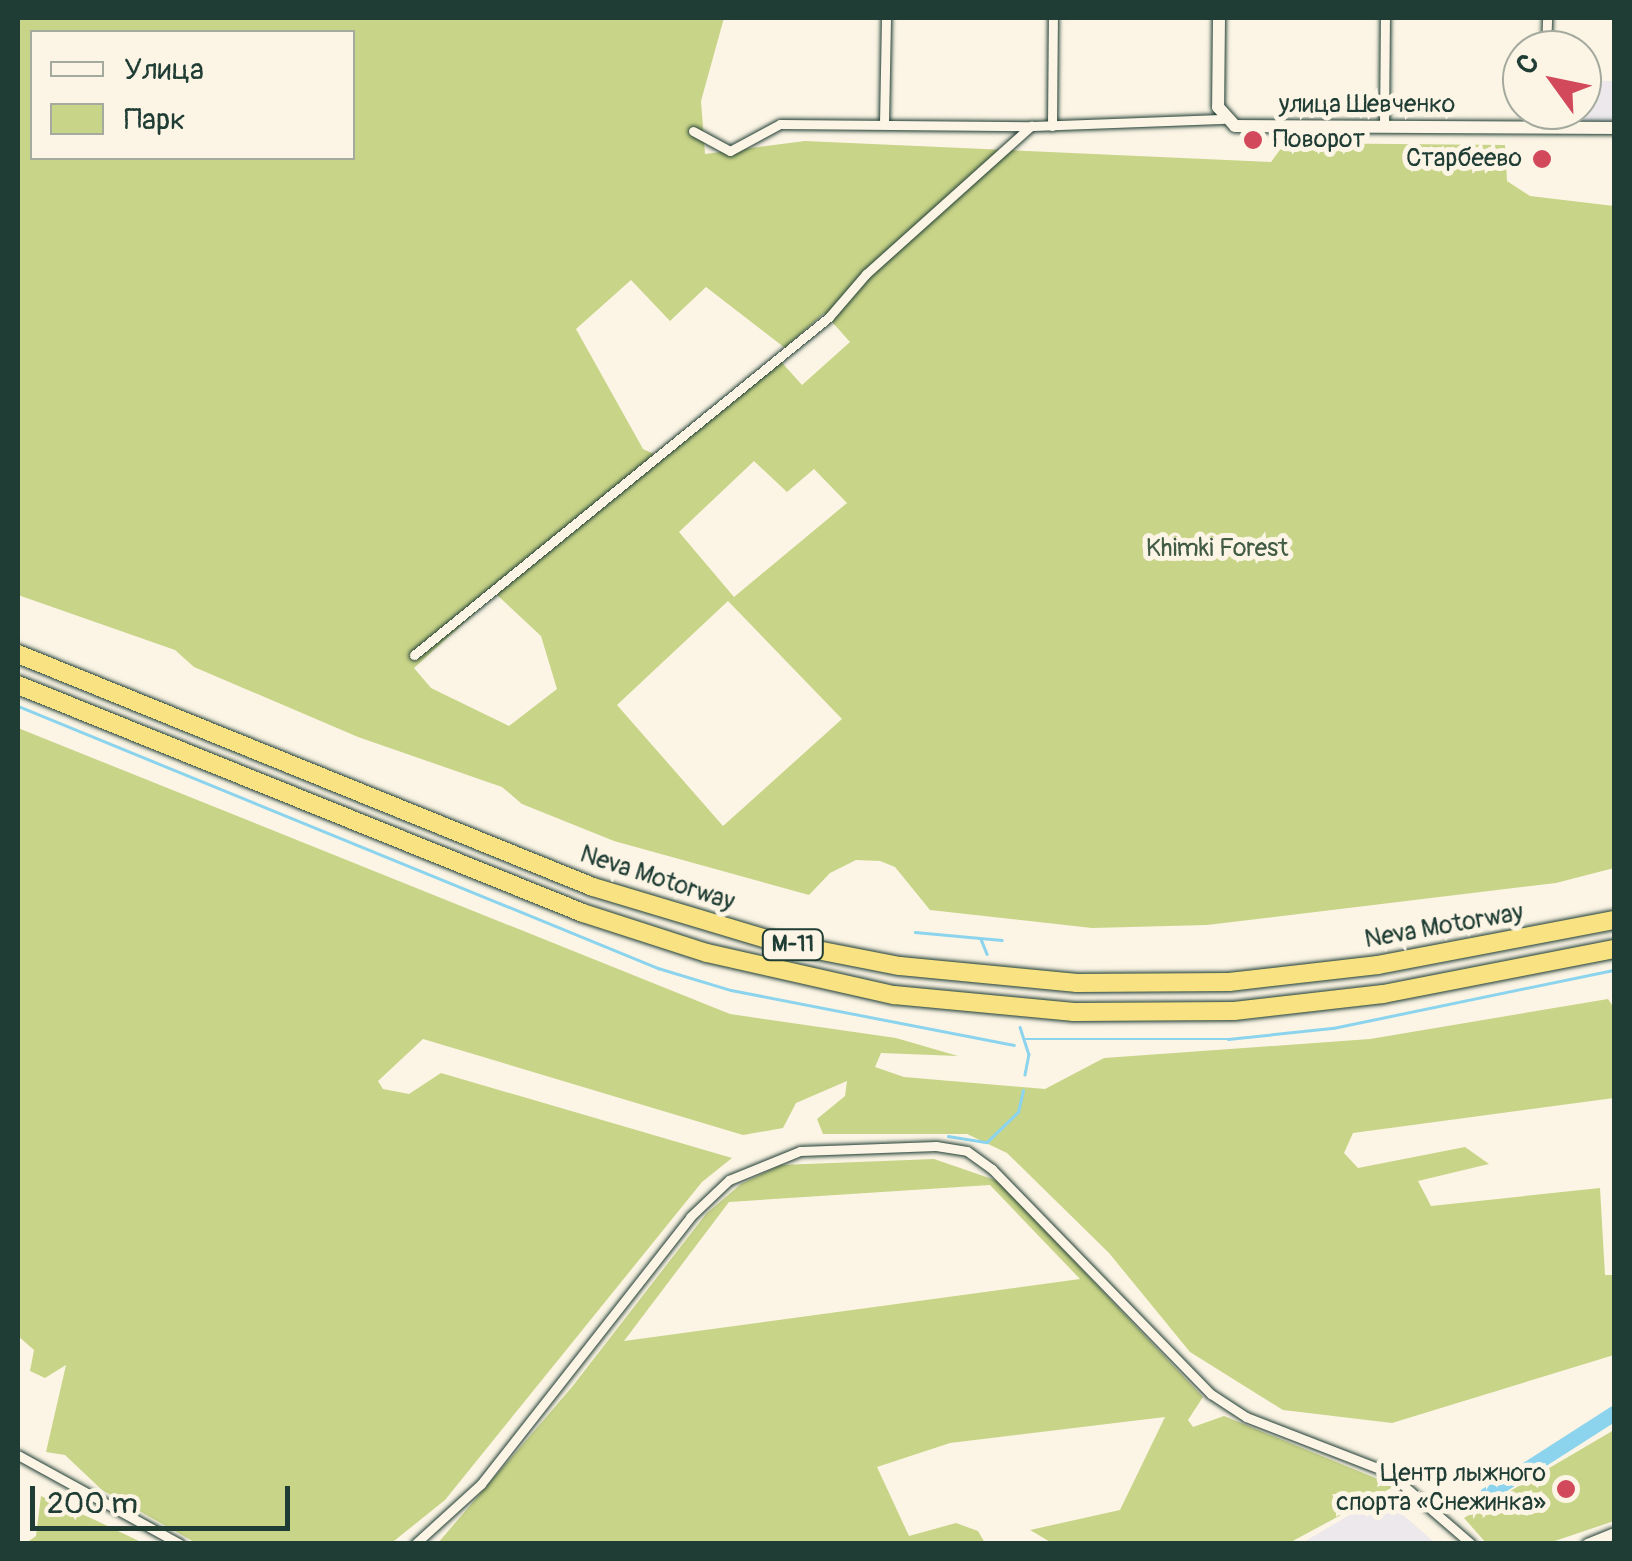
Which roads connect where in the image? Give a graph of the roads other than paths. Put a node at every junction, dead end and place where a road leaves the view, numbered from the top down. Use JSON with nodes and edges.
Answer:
{"nodes":[{"id":1,"x":886,"y":18,"type":"edge"},
{"id":2,"x":1052,"y":18,"type":"edge"},
{"id":3,"x":1219,"y":18,"type":"edge"},
{"id":4,"x":1385,"y":18,"type":"edge"},
{"id":5,"x":1223,"y":119,"type":"junction"},
{"id":6,"x":884,"y":123,"type":"junction"},
{"id":7,"x":1030,"y":126,"type":"junction"},
{"id":8,"x":1052,"y":126,"type":"junction"},
{"id":9,"x":1384,"y":127,"type":"junction"},
{"id":10,"x":1502,"y":128,"type":"edge"},
{"id":11,"x":693,"y":130,"type":"dead end"},
{"id":12,"x":18,"y":654,"type":"edge"},
{"id":13,"x":414,"y":656,"type":"dead end"},
{"id":14,"x":18,"y":685,"type":"edge"},
{"id":15,"x":1614,"y":920,"type":"edge"},
{"id":16,"x":1614,"y":949,"type":"edge"},
{"id":17,"x":18,"y":1455,"type":"edge"},
{"id":18,"x":1614,"y":1533,"type":"edge"},
{"id":19,"x":180,"y":1544,"type":"edge"},
{"id":20,"x":415,"y":1544,"type":"edge"},
{"id":21,"x":1472,"y":1544,"type":"edge"},
{"id":22,"x":1586,"y":1544,"type":"edge"}],
"edges":[{"from":1,"to":6,"type":"street"},
{"from":2,"to":8,"type":"street"},
{"from":3,"to":5,"type":"main road"},
{"from":4,"to":9,"type":"street"},
{"from":5,"to":8,"type":"street"},
{"from":5,"to":9,"type":"main road","name":"улица Шевченко"},
{"from":6,"to":7,"type":"street"},
{"from":6,"to":11,"type":"street"},
{"from":7,"to":8,"type":"street"},
{"from":7,"to":13,"type":"street"},
{"from":9,"to":10,"type":"main road","name":"улица Шевченко"},
{"from":12,"to":15,"type":"highway","name":"Neva Motorway","number":"М-11"},
{"from":14,"to":16,"type":"highway","number":"М-11"},
{"from":17,"to":19,"type":"street"},
{"from":18,"to":22,"type":"street"},
{"from":20,"to":21,"type":"street"}]}
